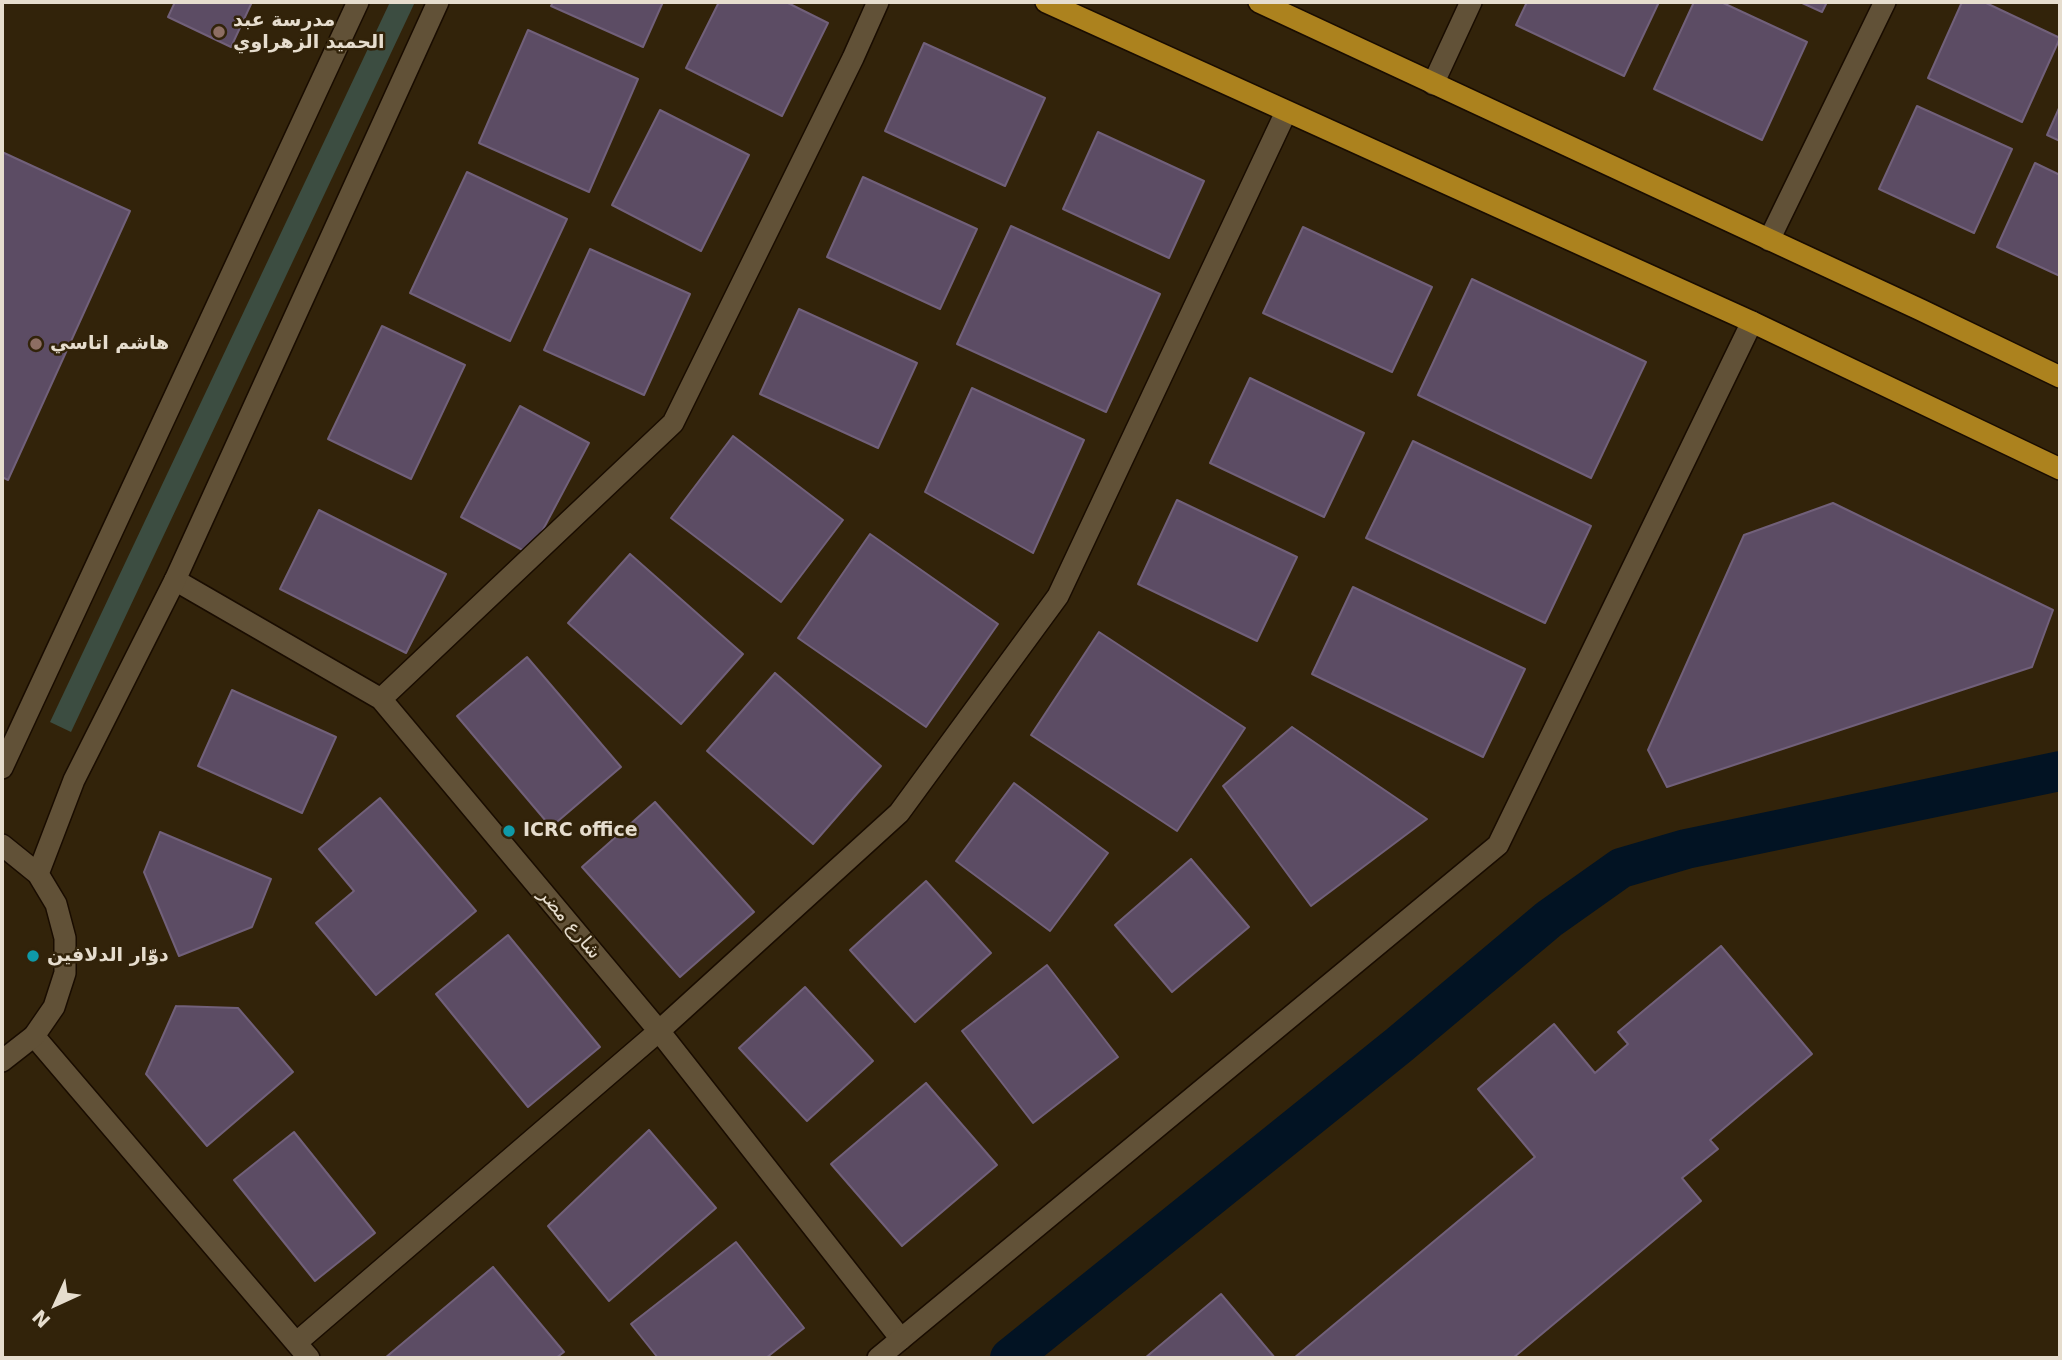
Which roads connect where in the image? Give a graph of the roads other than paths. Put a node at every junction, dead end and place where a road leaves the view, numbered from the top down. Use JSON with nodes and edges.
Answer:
{"nodes":[{"id":1,"x":358,"y":2,"type":"edge"},
{"id":2,"x":438,"y":2,"type":"edge"},
{"id":3,"x":878,"y":2,"type":"edge"},
{"id":4,"x":1046,"y":2,"type":"edge"},
{"id":5,"x":1259,"y":2,"type":"edge"},
{"id":6,"x":1471,"y":2,"type":"edge"},
{"id":7,"x":1885,"y":2,"type":"edge"},
{"id":8,"x":1433,"y":84,"type":"junction"},
{"id":9,"x":1286,"y":112,"type":"junction"},
{"id":10,"x":1769,"y":240,"type":"junction"},
{"id":11,"x":1752,"y":322,"type":"junction"},
{"id":12,"x":2060,"y":377,"type":"edge"},
{"id":13,"x":2060,"y":469,"type":"edge"},
{"id":14,"x":175,"y":580,"type":"junction"},
{"id":15,"x":381,"y":699,"type":"junction"},
{"id":16,"x":2,"y":768,"type":"edge"},
{"id":17,"x":2,"y":845,"type":"edge"},
{"id":18,"x":38,"y":874,"type":"junction"},
{"id":19,"x":659,"y":1031,"type":"junction"},
{"id":20,"x":34,"y":1036,"type":"junction"},
{"id":21,"x":2,"y":1061,"type":"edge"},
{"id":22,"x":901,"y":1339,"type":"junction"},
{"id":23,"x":302,"y":1351,"type":"edge"},
{"id":24,"x":878,"y":1358,"type":"edge"}],
"edges":[{"from":1,"to":16,"type":"street"},
{"from":2,"to":14,"type":"street"},
{"from":3,"to":15,"type":"street"},
{"from":4,"to":9,"type":"highway"},
{"from":5,"to":8,"type":"highway"},
{"from":6,"to":8,"type":"street"},
{"from":7,"to":10,"type":"street"},
{"from":8,"to":10,"type":"highway"},
{"from":9,"to":11,"type":"highway"},
{"from":9,"to":19,"type":"street"},
{"from":10,"to":12,"type":"highway"},
{"from":11,"to":13,"type":"highway"},
{"from":11,"to":22,"type":"street"},
{"from":14,"to":15,"type":"street","name":"شارع مضر"},
{"from":14,"to":18,"type":"street"},
{"from":15,"to":19,"type":"street","name":"شارع مضر"},
{"from":17,"to":18,"type":"street"},
{"from":18,"to":20,"type":"street"},
{"from":19,"to":22,"type":"street","name":"شارع مضر"},
{"from":19,"to":23,"type":"street"},
{"from":20,"to":21,"type":"street"},
{"from":20,"to":23,"type":"street"},
{"from":22,"to":24,"type":"street"}]}
